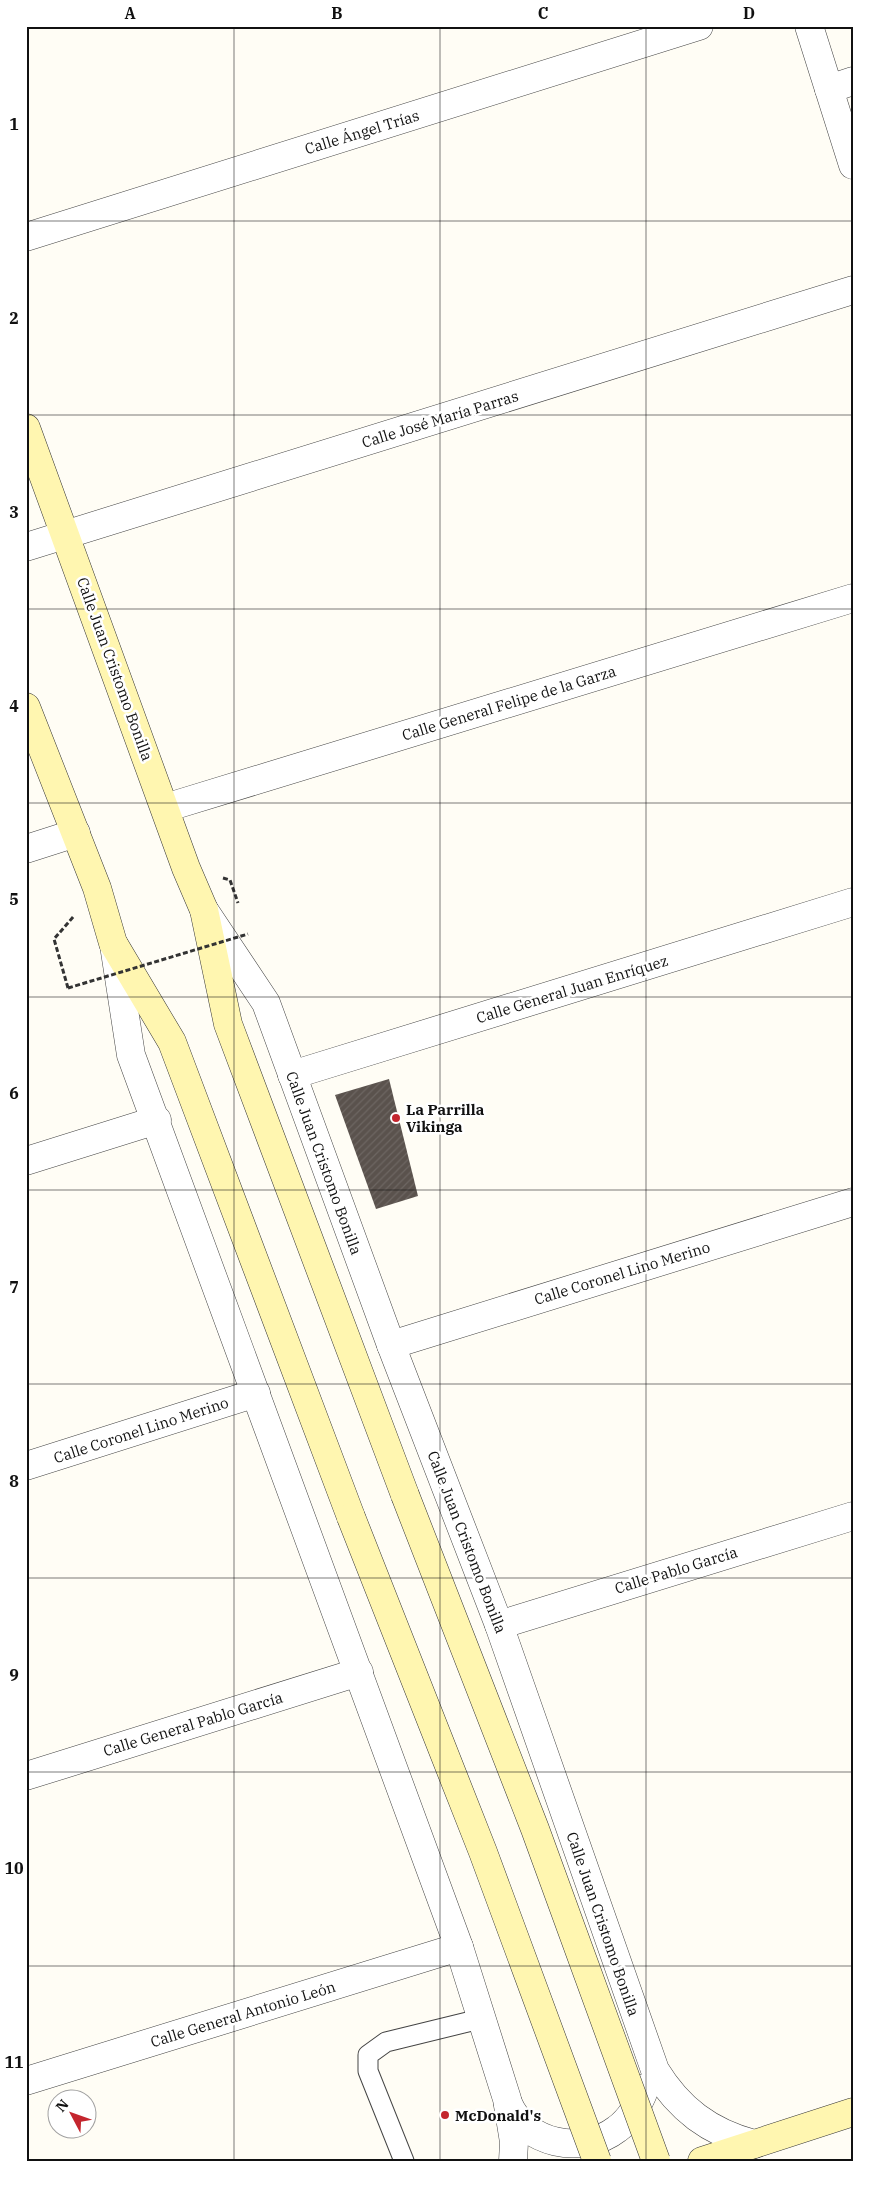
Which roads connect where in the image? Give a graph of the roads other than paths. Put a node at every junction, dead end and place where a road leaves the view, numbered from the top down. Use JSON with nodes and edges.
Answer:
{"nodes":[{"id":1,"x":699,"y":26,"type":"edge"},
{"id":2,"x":809,"y":26,"type":"edge"},
{"id":3,"x":841,"y":85,"type":"edge"},
{"id":4,"x":853,"y":165,"type":"edge"},
{"id":5,"x":26,"y":237,"type":"edge"},
{"id":6,"x":853,"y":290,"type":"edge"},
{"id":7,"x":26,"y":428,"type":"edge"},
{"id":8,"x":66,"y":535,"type":"junction"},
{"id":9,"x":26,"y":547,"type":"edge"},
{"id":10,"x":853,"y":598,"type":"edge"},
{"id":11,"x":26,"y":708,"type":"edge"},
{"id":12,"x":165,"y":808,"type":"junction"},
{"id":13,"x":76,"y":833,"type":"junction"},
{"id":14,"x":26,"y":849,"type":"edge"},
{"id":15,"x":853,"y":902,"type":"edge"},
{"id":16,"x":204,"y":910,"type":"junction"},
{"id":17,"x":114,"y":942,"type":"junction"},
{"id":18,"x":292,"y":1075,"type":"junction"},
{"id":19,"x":157,"y":1120,"type":"junction"},
{"id":20,"x":26,"y":1160,"type":"edge"},
{"id":21,"x":853,"y":1202,"type":"edge"},
{"id":22,"x":391,"y":1345,"type":"junction"},
{"id":23,"x":256,"y":1394,"type":"junction"},
{"id":24,"x":26,"y":1466,"type":"edge"},
{"id":25,"x":853,"y":1516,"type":"edge"},
{"id":26,"x":499,"y":1625,"type":"junction"},
{"id":27,"x":359,"y":1672,"type":"junction"},
{"id":28,"x":26,"y":1776,"type":"edge"},
{"id":29,"x":459,"y":1947,"type":"junction"},
{"id":30,"x":480,"y":2019,"type":"junction"},
{"id":31,"x":646,"y":2049,"type":"junction"},
{"id":32,"x":26,"y":2081,"type":"edge"},
{"id":33,"x":507,"y":2099,"type":"junction"},
{"id":34,"x":853,"y":2112,"type":"edge"},
{"id":35,"x":754,"y":2144,"type":"junction"},
{"id":36,"x":404,"y":2161,"type":"edge"},
{"id":37,"x":513,"y":2161,"type":"edge"},
{"id":38,"x":598,"y":2161,"type":"edge"},
{"id":39,"x":656,"y":2161,"type":"edge"},
{"id":40,"x":702,"y":2161,"type":"edge"}],
"edges":[{"from":1,"to":5,"type":"street","name":"Calle Ángel Trías"},
{"from":2,"to":3,"type":"street"},
{"from":3,"to":4,"type":"street"},
{"from":6,"to":8,"type":"street","name":"Calle José María Parras"},
{"from":7,"to":8,"type":"main road","name":"Calle Juan Cristomo Bonilla"},
{"from":8,"to":9,"type":"street","name":"Calle José María Parras"},
{"from":8,"to":12,"type":"main road","name":"Calle Juan Cristomo Bonilla"},
{"from":10,"to":12,"type":"street","name":"Calle General Felipe de la Garza"},
{"from":11,"to":13,"type":"main road"},
{"from":12,"to":16,"type":"main road","name":"Calle Juan Cristomo Bonilla"},
{"from":13,"to":14,"type":"street"},
{"from":13,"to":17,"type":"main road"},
{"from":15,"to":18,"type":"street","name":"Calle General Juan Enríquez"},
{"from":16,"to":18,"type":"street","name":"Calle Juan Cristomo Bonilla"},
{"from":16,"to":39,"type":"main road","name":"Calle Juan Cristomo Bonilla","bridge":true},
{"from":17,"to":19,"type":"street"},
{"from":17,"to":38,"type":"main road","bridge":true},
{"from":18,"to":22,"type":"street","name":"Calle Juan Cristomo Bonilla"},
{"from":19,"to":20,"type":"street"},
{"from":19,"to":23,"type":"street"},
{"from":21,"to":22,"type":"street","name":"Calle Coronel Lino Merino"},
{"from":22,"to":26,"type":"street","name":"Calle Juan Cristomo Bonilla"},
{"from":23,"to":24,"type":"street","name":"Calle Coronel Lino Merino"},
{"from":23,"to":27,"type":"street"},
{"from":25,"to":26,"type":"street","name":"Calle Pablo García"},
{"from":26,"to":31,"type":"street","name":"Calle Juan Cristomo Bonilla"},
{"from":27,"to":28,"type":"street","name":"Calle General Pablo García"},
{"from":27,"to":29,"type":"street"},
{"from":29,"to":30,"type":"street"},
{"from":29,"to":32,"type":"street","name":"Calle General Antonio León"},
{"from":30,"to":33,"type":"street"},
{"from":30,"to":36,"type":"lane"},
{"from":31,"to":33,"type":"street"},
{"from":31,"to":35,"type":"street","name":"Calle Juan Cristomo Bonilla"},
{"from":33,"to":37,"type":"street"},
{"from":34,"to":35,"type":"main road"},
{"from":35,"to":40,"type":"main road"}]}
